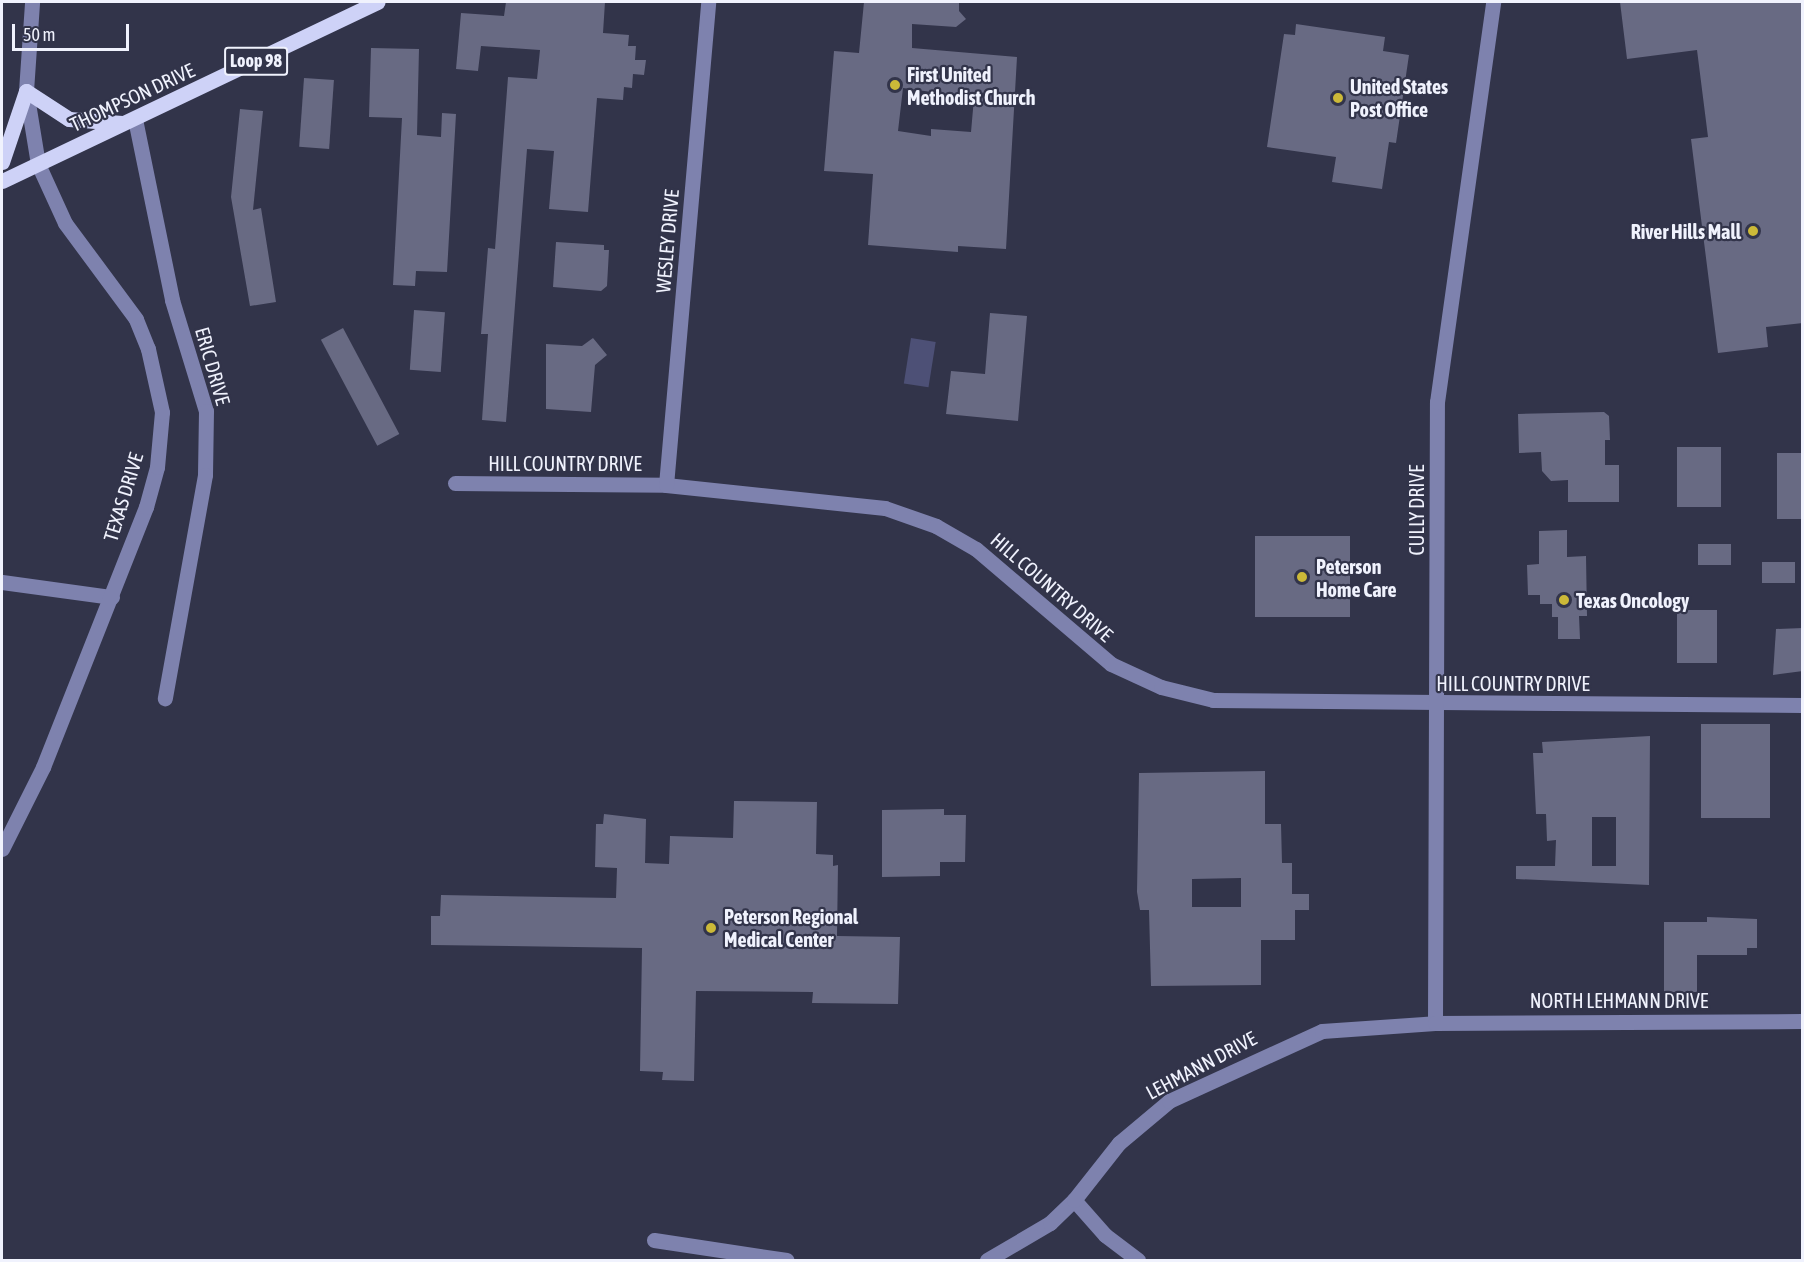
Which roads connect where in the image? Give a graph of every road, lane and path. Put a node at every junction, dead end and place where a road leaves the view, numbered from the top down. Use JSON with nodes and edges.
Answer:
{"nodes":[{"id":1,"x":32,"y":2,"type":"edge"},
{"id":2,"x":378,"y":2,"type":"edge"},
{"id":3,"x":708,"y":2,"type":"edge"},
{"id":4,"x":1493,"y":2,"type":"edge"},
{"id":5,"x":26,"y":91,"type":"junction"},
{"id":6,"x":130,"y":121,"type":"junction"},
{"id":7,"x":2,"y":162,"type":"edge"},
{"id":8,"x":38,"y":164,"type":"junction"},
{"id":9,"x":2,"y":181,"type":"edge"},
{"id":10,"x":455,"y":483,"type":"dead end"},
{"id":11,"x":666,"y":485,"type":"junction"},
{"id":12,"x":2,"y":582,"type":"edge"},
{"id":13,"x":112,"y":597,"type":"junction"},
{"id":14,"x":165,"y":698,"type":"dead end"},
{"id":15,"x":1436,"y":703,"type":"junction"},
{"id":16,"x":1803,"y":705,"type":"edge"},
{"id":17,"x":2,"y":849,"type":"edge"},
{"id":18,"x":1803,"y":1021,"type":"edge"},
{"id":19,"x":1435,"y":1023,"type":"junction"},
{"id":20,"x":1074,"y":1200,"type":"junction"},
{"id":21,"x":654,"y":1240,"type":"dead end"},
{"id":22,"x":786,"y":1260,"type":"edge"},
{"id":23,"x":987,"y":1260,"type":"edge"},
{"id":24,"x":1138,"y":1260,"type":"edge"}],
"edges":[{"from":1,"to":5,"type":"street","name":"TEXAS DRIVE"},
{"from":2,"to":6,"type":"main road","name":"THOMPSON DRIVE","number":"Loop 98"},
{"from":3,"to":11,"type":"street","name":"WESLEY DRIVE"},
{"from":4,"to":15,"type":"street","name":"CULLY DRIVE"},
{"from":5,"to":6,"type":"main road"},
{"from":5,"to":7,"type":"main road"},
{"from":5,"to":8,"type":"street","name":"TEXAS DRIVE"},
{"from":6,"to":8,"type":"main road","name":"THOMPSON DRIVE","number":"Loop 98"},
{"from":6,"to":14,"type":"street","name":"ERIC DRIVE"},
{"from":8,"to":9,"type":"main road","name":"THOMPSON DRIVE","number":"Loop 98"},
{"from":8,"to":13,"type":"street","name":"TEXAS DRIVE"},
{"from":10,"to":11,"type":"street","name":"HILL COUNTRY DRIVE"},
{"from":11,"to":15,"type":"street","name":"HILL COUNTRY DRIVE"},
{"from":12,"to":13,"type":"street"},
{"from":13,"to":17,"type":"street","name":"TEXAS DRIVE"},
{"from":15,"to":16,"type":"street","name":"HILL COUNTRY DRIVE"},
{"from":15,"to":19,"type":"street","name":"CULLY DRIVE"},
{"from":18,"to":19,"type":"street","name":"NORTH LEHMANN DRIVE"},
{"from":19,"to":20,"type":"street","name":"LEHMANN DRIVE"},
{"from":20,"to":23,"type":"street","name":"LEHMANN DRIVE"},
{"from":20,"to":24,"type":"street"},
{"from":21,"to":22,"type":"street"}]}
